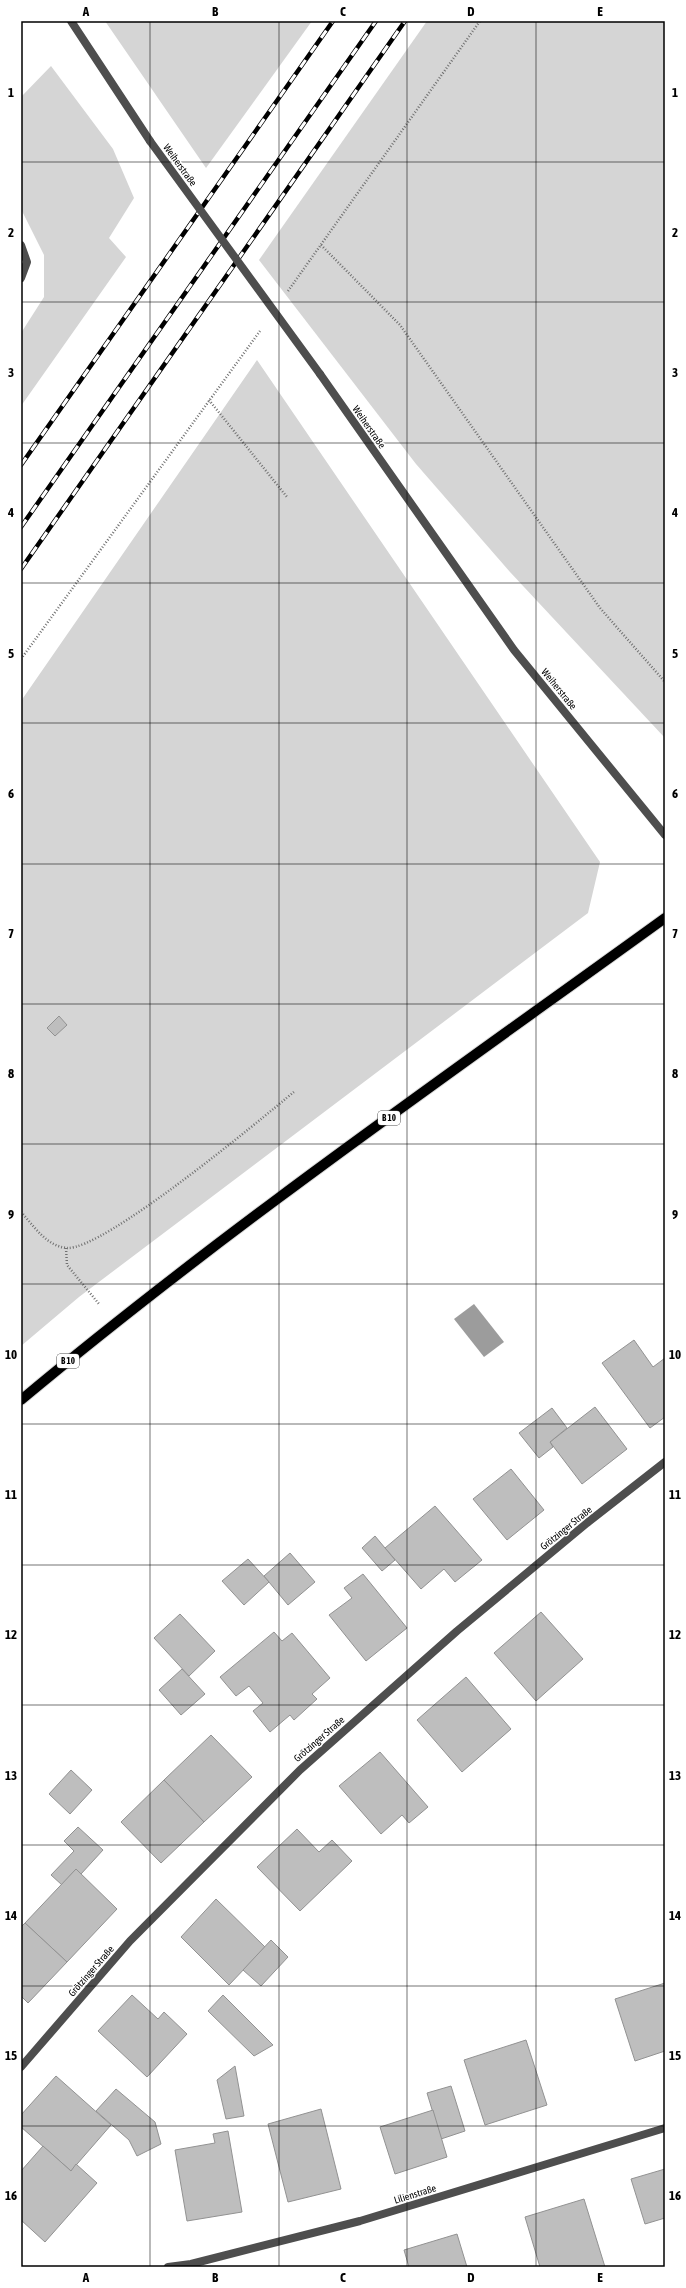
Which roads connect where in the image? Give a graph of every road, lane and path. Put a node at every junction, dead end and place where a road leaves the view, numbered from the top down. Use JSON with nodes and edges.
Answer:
{"nodes":[{"id":1,"x":71,"y":21,"type":"edge"},
{"id":2,"x":480,"y":21,"type":"edge"},
{"id":3,"x":21,"y":245,"type":"edge"},
{"id":4,"x":321,"y":245,"type":"junction"},
{"id":5,"x":21,"y":278,"type":"edge"},
{"id":6,"x":285,"y":296,"type":"dead end"},
{"id":7,"x":262,"y":328,"type":"dead end"},
{"id":8,"x":209,"y":400,"type":"junction"},
{"id":9,"x":287,"y":497,"type":"dead end"},
{"id":10,"x":21,"y":659,"type":"edge"},
{"id":11,"x":665,"y":682,"type":"edge"},
{"id":12,"x":665,"y":835,"type":"edge"},
{"id":13,"x":665,"y":918,"type":"edge"},
{"id":14,"x":295,"y":1091,"type":"dead end"},
{"id":15,"x":21,"y":1212,"type":"edge"},
{"id":16,"x":66,"y":1248,"type":"junction"},
{"id":17,"x":90,"y":1292,"type":"dead end"},
{"id":18,"x":21,"y":1400,"type":"edge"},
{"id":19,"x":665,"y":1462,"type":"edge"},
{"id":20,"x":21,"y":2067,"type":"edge"},
{"id":21,"x":665,"y":2128,"type":"edge"},
{"id":22,"x":168,"y":2267,"type":"edge"}],
"edges":[{"from":1,"to":12,"type":"street","name":"Weiherstraße","bridge":true},
{"from":2,"to":4,"type":"path"},
{"from":3,"to":5,"type":"street"},
{"from":4,"to":6,"type":"path"},
{"from":4,"to":11,"type":"path"},
{"from":7,"to":8,"type":"path"},
{"from":8,"to":9,"type":"path"},
{"from":8,"to":10,"type":"path"},
{"from":13,"to":18,"type":"main road","number":"B 10"},
{"from":14,"to":16,"type":"path"},
{"from":15,"to":16,"type":"path"},
{"from":16,"to":17,"type":"path"},
{"from":19,"to":20,"type":"street","name":"Grötzinger Straße"},
{"from":21,"to":22,"type":"street","name":"Lilienstraße"}]}
